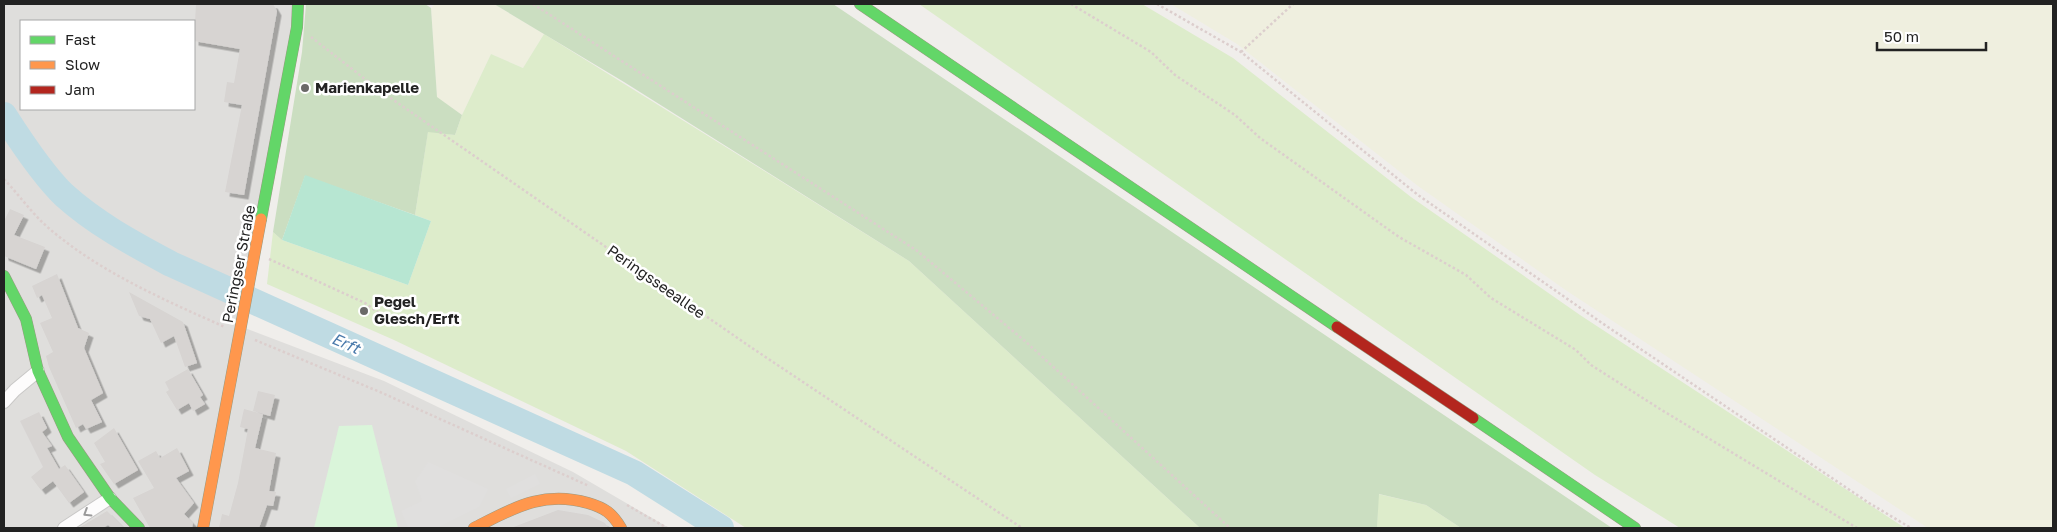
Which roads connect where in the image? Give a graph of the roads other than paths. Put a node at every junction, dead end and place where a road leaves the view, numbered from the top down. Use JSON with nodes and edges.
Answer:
{"nodes":[{"id":1,"x":298,"y":4,"type":"edge"},
{"id":2,"x":860,"y":4,"type":"edge"},
{"id":3,"x":4,"y":276,"type":"edge"},
{"id":4,"x":38,"y":371,"type":"junction"},
{"id":5,"x":4,"y":402,"type":"edge"},
{"id":6,"x":110,"y":498,"type":"junction"},
{"id":7,"x":64,"y":528,"type":"edge"},
{"id":8,"x":139,"y":528,"type":"edge"},
{"id":9,"x":204,"y":528,"type":"edge"},
{"id":10,"x":474,"y":528,"type":"edge"},
{"id":11,"x":621,"y":528,"type":"edge"},
{"id":12,"x":1635,"y":528,"type":"edge"}],
"edges":[{"from":1,"to":9,"type":"street","name":"Peringser Straße"},
{"from":2,"to":12,"type":"street"},
{"from":3,"to":4,"type":"street"},
{"from":4,"to":5,"type":"street"},
{"from":4,"to":6,"type":"street"},
{"from":6,"to":7,"type":"street","one_way":true},
{"from":6,"to":8,"type":"street"},
{"from":10,"to":11,"type":"street"}]}
